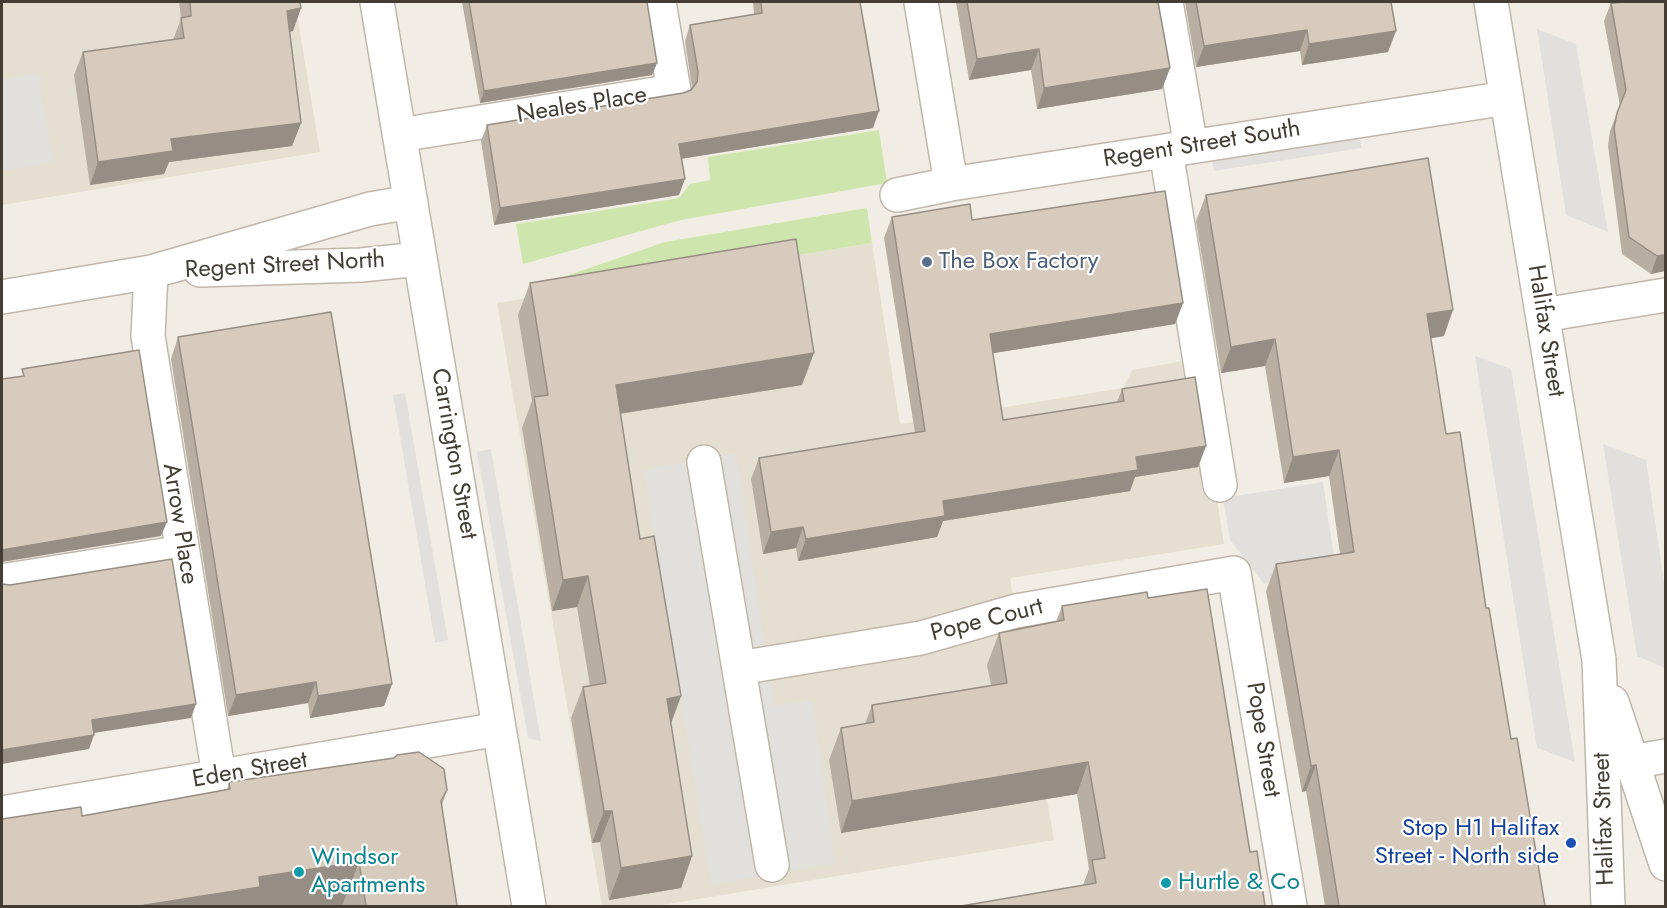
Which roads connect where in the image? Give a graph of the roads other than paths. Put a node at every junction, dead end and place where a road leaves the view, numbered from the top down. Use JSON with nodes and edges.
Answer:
{"nodes":[{"id":1,"x":377,"y":2,"type":"edge"},
{"id":2,"x":659,"y":2,"type":"edge"},
{"id":3,"x":921,"y":2,"type":"edge"},
{"id":4,"x":1166,"y":2,"type":"edge"},
{"id":5,"x":1491,"y":2,"type":"edge"},
{"id":6,"x":1507,"y":98,"type":"junction"},
{"id":7,"x":400,"y":135,"type":"junction"},
{"id":8,"x":1179,"y":149,"type":"junction"},
{"id":9,"x":951,"y":184,"type":"junction"},
{"id":10,"x":897,"y":195,"type":"dead end"},
{"id":11,"x":411,"y":202,"type":"junction"},
{"id":12,"x":420,"y":259,"type":"junction"},
{"id":13,"x":151,"y":272,"type":"junction"},
{"id":14,"x":1665,"y":294,"type":"edge"},
{"id":15,"x":2,"y":297,"type":"edge"},
{"id":16,"x":1543,"y":315,"type":"junction"},
{"id":17,"x":705,"y":462,"type":"dead end"},
{"id":18,"x":1220,"y":485,"type":"dead end"},
{"id":19,"x":183,"y":552,"type":"junction"},
{"id":20,"x":1234,"y":573,"type":"joint"},
{"id":21,"x":2,"y":581,"type":"edge"},
{"id":22,"x":1599,"y":660,"type":"junction"},
{"id":23,"x":739,"y":668,"type":"junction"},
{"id":24,"x":499,"y":729,"type":"junction"},
{"id":25,"x":1665,"y":756,"type":"edge"},
{"id":26,"x":1630,"y":762,"type":"junction"},
{"id":27,"x":219,"y":776,"type":"junction"},
{"id":28,"x":2,"y":813,"type":"edge"},
{"id":29,"x":1665,"y":864,"type":"edge"},
{"id":30,"x":772,"y":865,"type":"dead end"},
{"id":31,"x":529,"y":906,"type":"edge"},
{"id":32,"x":1290,"y":906,"type":"edge"},
{"id":33,"x":1608,"y":906,"type":"edge"}],
"edges":[{"from":1,"to":7,"type":"street","name":"Carrington Street"},
{"from":2,"to":7,"type":"street","name":"Neales Place"},
{"from":3,"to":9,"type":"street"},
{"from":4,"to":8,"type":"street"},
{"from":5,"to":6,"type":"street","name":"Halifax Street"},
{"from":6,"to":8,"type":"street","name":"Regent Street South"},
{"from":6,"to":16,"type":"street","name":"Halifax Street"},
{"from":7,"to":11,"type":"street","name":"Carrington Street"},
{"from":8,"to":9,"type":"street","name":"Regent Street South"},
{"from":8,"to":18,"type":"street"},
{"from":9,"to":10,"type":"street","name":"Regent Street South"},
{"from":11,"to":12,"type":"street","name":"Carrington Street"},
{"from":11,"to":13,"type":"street","name":"Regent Street North"},
{"from":12,"to":13,"type":"street","name":"Regent Street North"},
{"from":12,"to":24,"type":"street","name":"Carrington Street"},
{"from":13,"to":15,"type":"street","name":"Regent Street North"},
{"from":13,"to":19,"type":"street","name":"Arrow Place"},
{"from":14,"to":16,"type":"street"},
{"from":16,"to":22,"type":"street","name":"Halifax Street"},
{"from":17,"to":23,"type":"street"},
{"from":19,"to":21,"type":"street"},
{"from":19,"to":27,"type":"street","name":"Arrow Place"},
{"from":20,"to":23,"type":"street","name":"Pope Court"},
{"from":20,"to":32,"type":"street","name":"Pope Street"},
{"from":22,"to":26,"type":"street","name":"Halifax Street"},
{"from":22,"to":33,"type":"street","name":"Halifax Street"},
{"from":23,"to":30,"type":"street"},
{"from":24,"to":27,"type":"street","name":"Eden Street"},
{"from":24,"to":31,"type":"street","name":"Carrington Street"},
{"from":25,"to":26,"type":"street"},
{"from":26,"to":29,"type":"street","name":"Halifax Street"},
{"from":27,"to":28,"type":"street","name":"Eden Street"}]}
